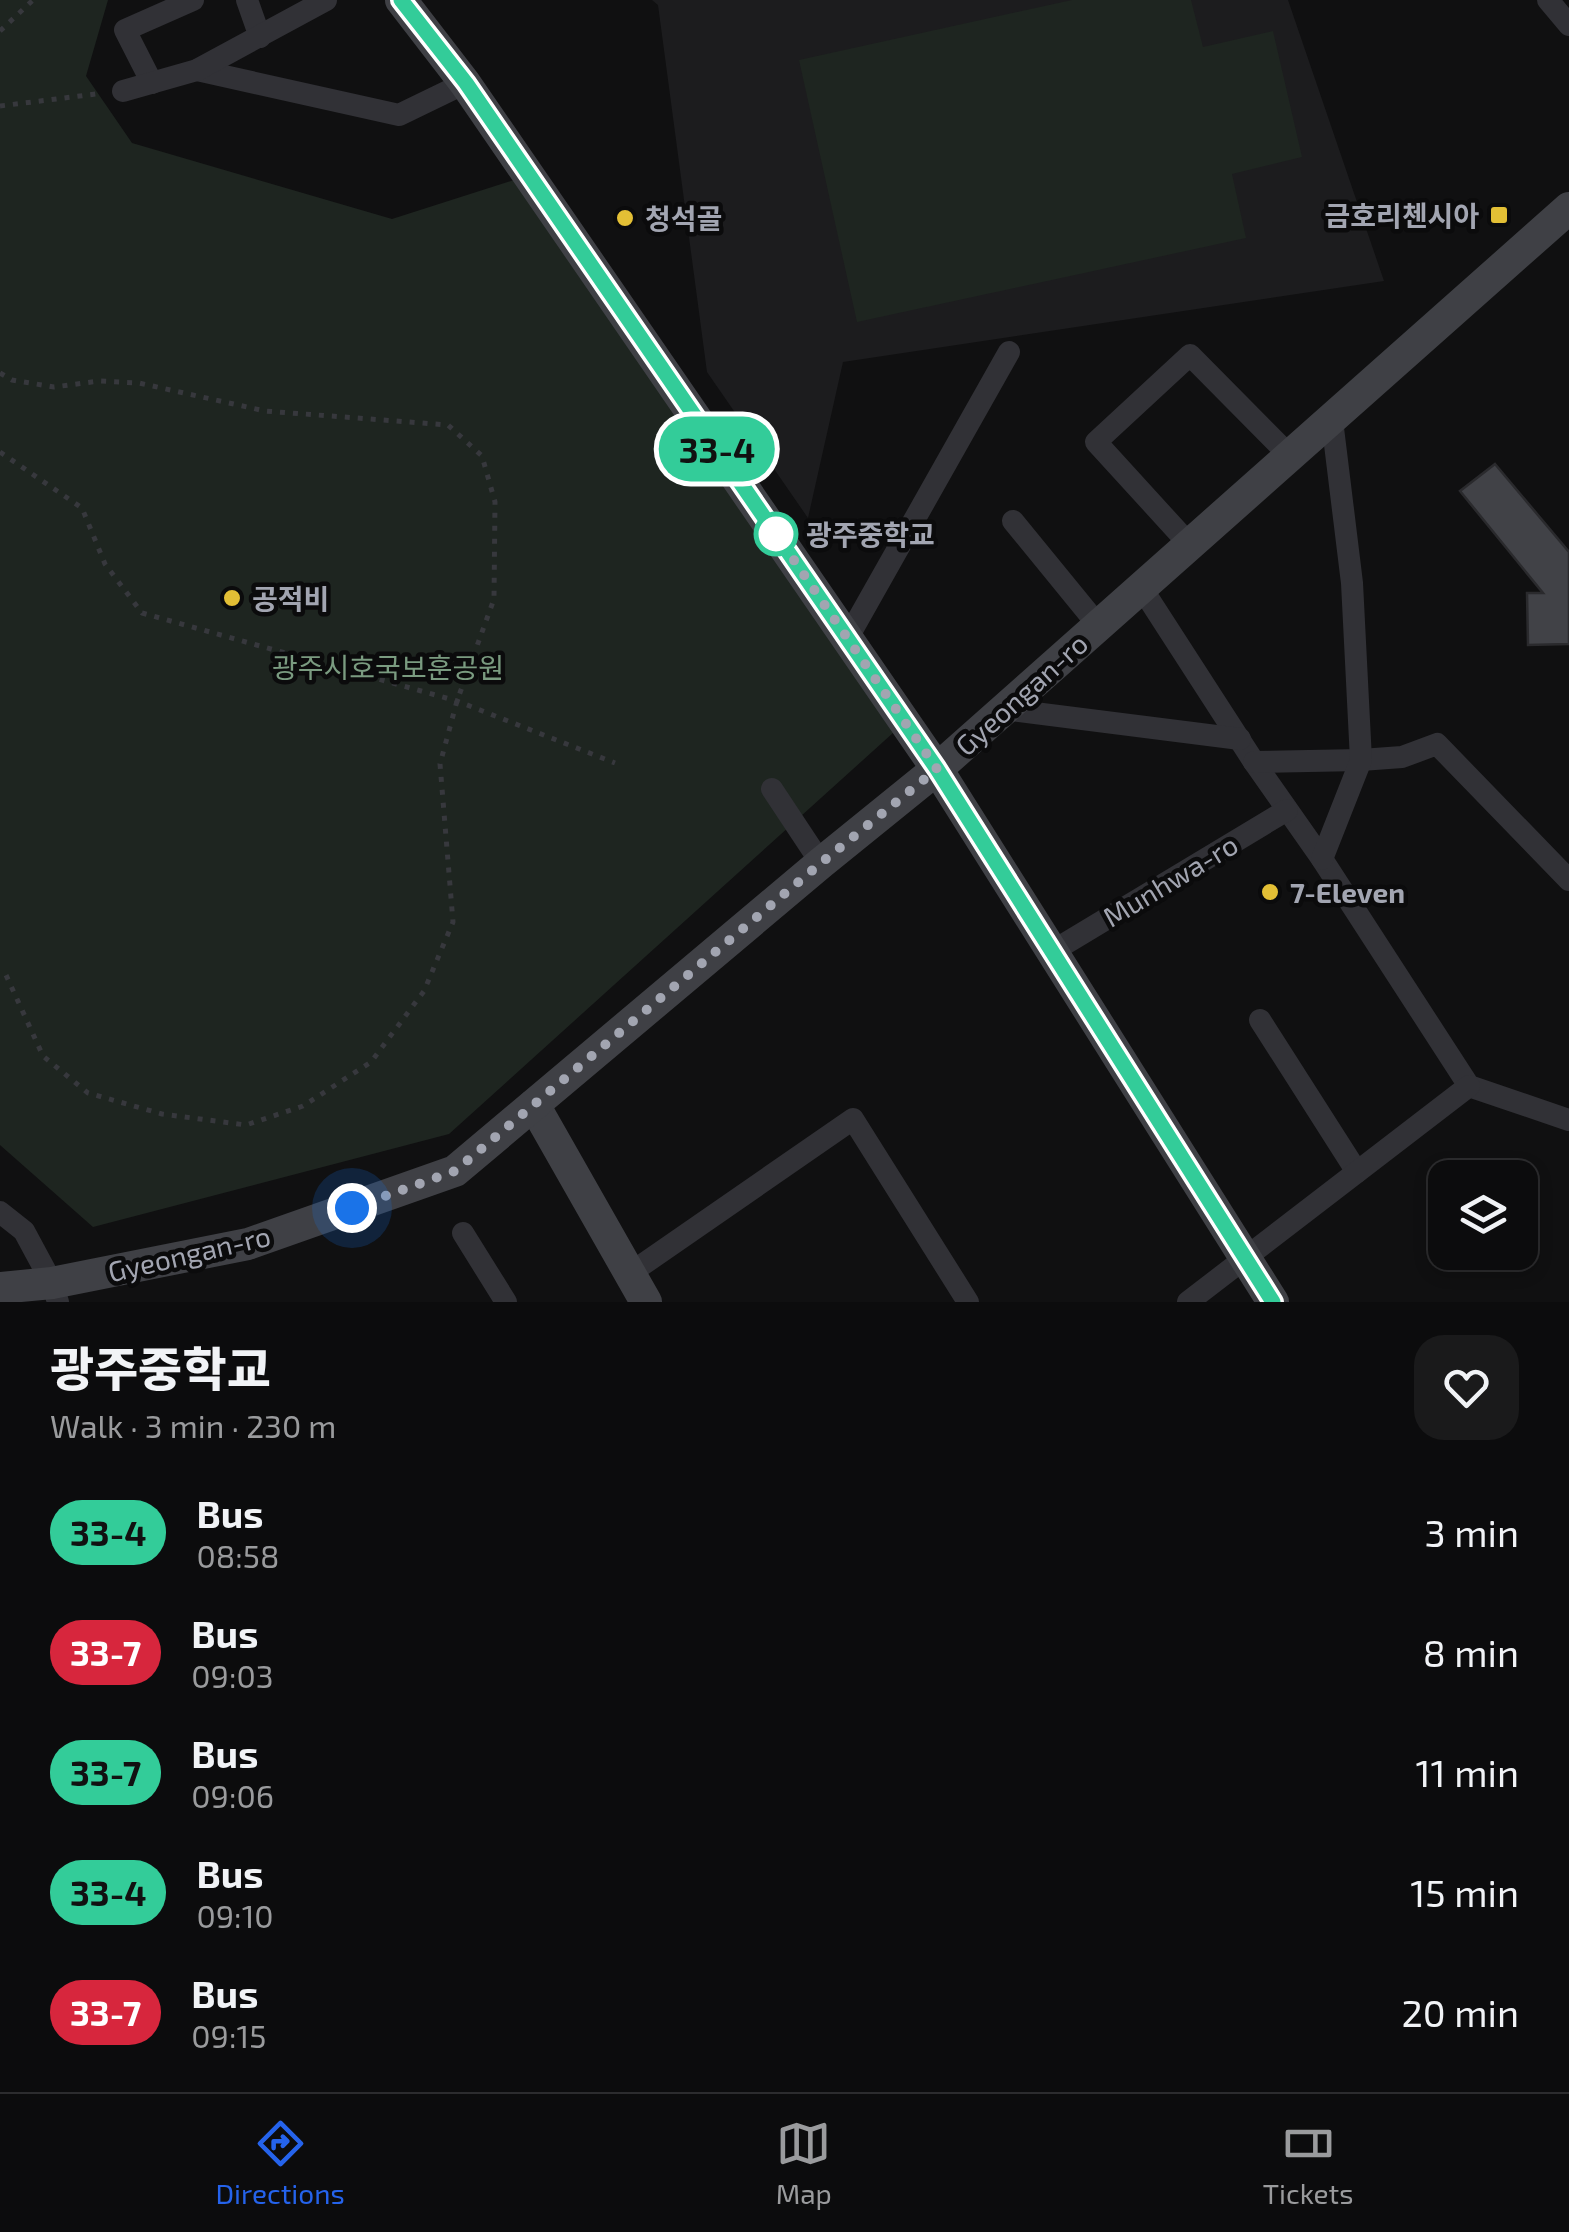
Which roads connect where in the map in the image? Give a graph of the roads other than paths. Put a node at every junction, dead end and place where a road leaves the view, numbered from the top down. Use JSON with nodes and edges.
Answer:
{"nodes":[{"id":1,"x":193,"y":0,"type":"edge"},
{"id":2,"x":247,"y":0,"type":"edge"},
{"id":3,"x":326,"y":0,"type":"edge"},
{"id":4,"x":401,"y":0,"type":"edge"},
{"id":5,"x":1548,"y":0,"type":"edge"},
{"id":6,"x":1569,"y":24,"type":"edge"},
{"id":7,"x":260,"y":36,"type":"junction"},
{"id":8,"x":197,"y":70,"type":"junction"},
{"id":9,"x":152,"y":83,"type":"junction"},
{"id":10,"x":466,"y":83,"type":"junction"},
{"id":11,"x":123,"y":91,"type":"road end"},
{"id":12,"x":1569,"y":208,"type":"edge"},
{"id":13,"x":1008,"y":352,"type":"dead end"},
{"id":14,"x":1332,"y":420,"type":"junction"},
{"id":15,"x":1291,"y":456,"type":"junction"},
{"id":16,"x":1012,"y":522,"type":"dead end"},
{"id":17,"x":1190,"y":544,"type":"junction"},
{"id":18,"x":1141,"y":587,"type":"junction"},
{"id":19,"x":1098,"y":626,"type":"junction"},
{"id":20,"x":848,"y":639,"type":"junction"},
{"id":21,"x":1002,"y":709,"type":"junction"},
{"id":22,"x":1240,"y":739,"type":"junction"},
{"id":23,"x":1361,"y":760,"type":"junction"},
{"id":24,"x":1254,"y":762,"type":"junction"},
{"id":25,"x":937,"y":769,"type":"junction"},
{"id":26,"x":772,"y":789,"type":"dead end"},
{"id":27,"x":1287,"y":810,"type":"junction"},
{"id":28,"x":1322,"y":859,"type":"junction"},
{"id":29,"x":821,"y":863,"type":"junction"},
{"id":30,"x":1569,"y":880,"type":"edge"},
{"id":31,"x":1053,"y":950,"type":"junction"},
{"id":32,"x":1260,"y":1020,"type":"dead end"},
{"id":33,"x":1469,"y":1086,"type":"junction"},
{"id":34,"x":534,"y":1105,"type":"junction"},
{"id":35,"x":1569,"y":1120,"type":"edge"},
{"id":36,"x":1357,"y":1172,"type":"junction"},
{"id":37,"x":0,"y":1212,"type":"edge"},
{"id":38,"x":464,"y":1232,"type":"dead end"},
{"id":39,"x":1246,"y":1257,"type":"junction"},
{"id":40,"x":628,"y":1274,"type":"junction"},
{"id":41,"x":0,"y":1288,"type":"edge"},
{"id":42,"x":55,"y":1292,"type":"edge"},
{"id":43,"x":498,"y":1299,"type":"edge"},
{"id":44,"x":646,"y":1302,"type":"edge"},
{"id":45,"x":968,"y":1302,"type":"edge"},
{"id":46,"x":1188,"y":1302,"type":"edge"},
{"id":47,"x":1273,"y":1302,"type":"edge"}],
"edges":[{"from":1,"to":9,"type":"street"},
{"from":2,"to":7,"type":"street"},
{"from":3,"to":7,"type":"street"},
{"from":4,"to":10,"type":"street"},
{"from":5,"to":6,"type":"street"},
{"from":7,"to":8,"type":"street"},
{"from":8,"to":9,"type":"street"},
{"from":8,"to":10,"type":"street"},
{"from":9,"to":11,"type":"street"},
{"from":10,"to":20,"type":"street"},
{"from":12,"to":14,"type":"street","name":"Gyeongan-ro"},
{"from":13,"to":20,"type":"street"},
{"from":14,"to":15,"type":"street","name":"Gyeongan-ro"},
{"from":14,"to":23,"type":"street"},
{"from":15,"to":17,"type":"street","name":"Gyeongan-ro"},
{"from":15,"to":17,"type":"street"},
{"from":16,"to":19,"type":"street"},
{"from":17,"to":18,"type":"street","name":"Gyeongan-ro"},
{"from":18,"to":19,"type":"street","name":"Gyeongan-ro"},
{"from":18,"to":22,"type":"street"},
{"from":19,"to":21,"type":"street","name":"Gyeongan-ro"},
{"from":20,"to":25,"type":"street"},
{"from":21,"to":22,"type":"street"},
{"from":21,"to":25,"type":"street","name":"Gyeongan-ro"},
{"from":22,"to":24,"type":"street"},
{"from":23,"to":24,"type":"street"},
{"from":23,"to":28,"type":"street"},
{"from":23,"to":30,"type":"street"},
{"from":24,"to":27,"type":"street"},
{"from":25,"to":29,"type":"street","name":"Gyeongan-ro"},
{"from":25,"to":31,"type":"street"},
{"from":26,"to":29,"type":"street"},
{"from":27,"to":28,"type":"street"},
{"from":27,"to":31,"type":"street","name":"Munhwa-ro"},
{"from":28,"to":33,"type":"street"},
{"from":29,"to":34,"type":"street","name":"Gyeongan-ro"},
{"from":31,"to":39,"type":"street"},
{"from":32,"to":36,"type":"street"},
{"from":33,"to":35,"type":"street"},
{"from":33,"to":36,"type":"street"},
{"from":34,"to":40,"type":"street"},
{"from":34,"to":42,"type":"street","name":"Gyeongan-ro"},
{"from":36,"to":39,"type":"street"},
{"from":37,"to":42,"type":"street"},
{"from":38,"to":43,"type":"street"},
{"from":39,"to":46,"type":"street"},
{"from":39,"to":47,"type":"street"},
{"from":40,"to":44,"type":"street"},
{"from":40,"to":45,"type":"street"},
{"from":41,"to":42,"type":"street","name":"Gyeongan-ro"}]}
